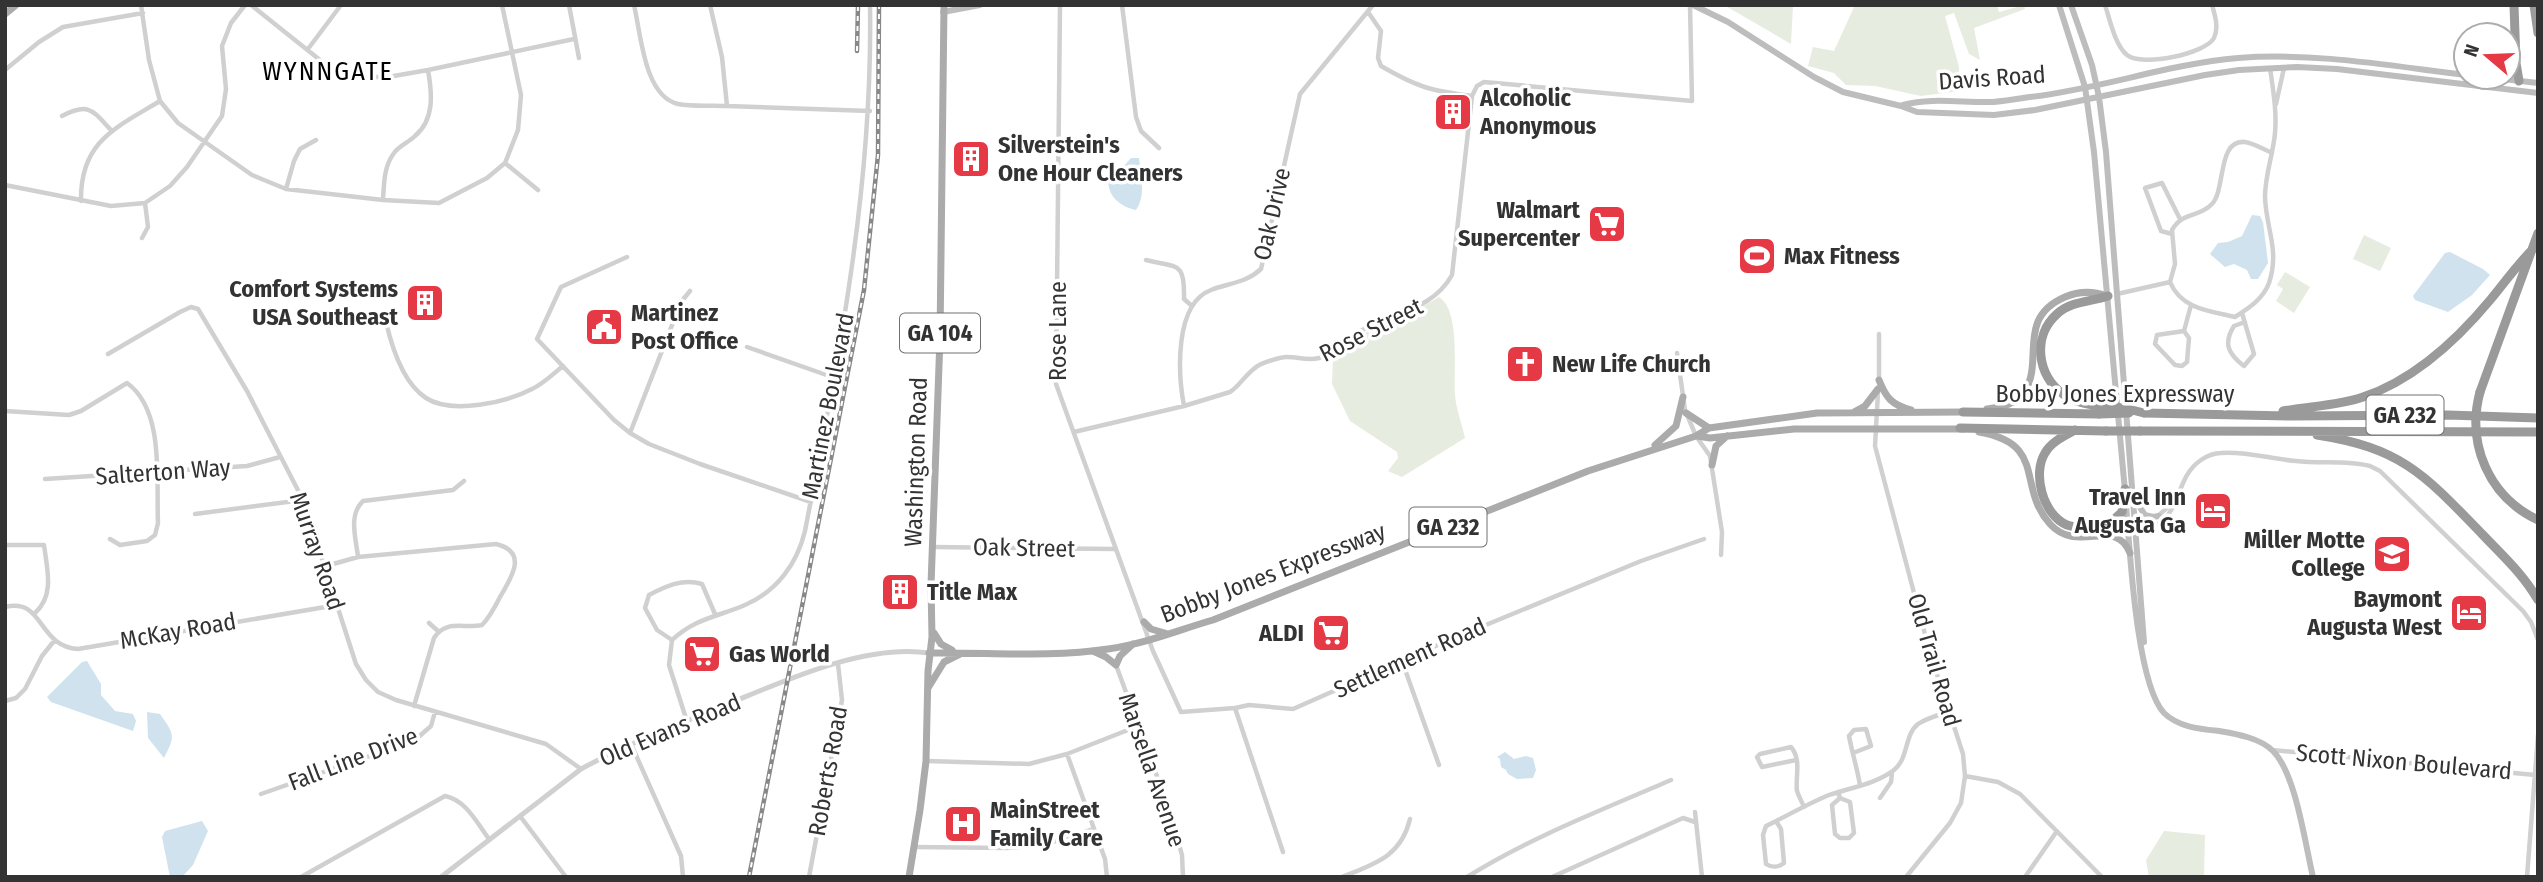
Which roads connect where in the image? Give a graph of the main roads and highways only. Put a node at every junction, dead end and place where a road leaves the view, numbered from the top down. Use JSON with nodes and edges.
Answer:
{"nodes":[{"id":1,"x":16,"y":5,"type":"edge"},
{"id":2,"x":980,"y":5,"type":"edge"},
{"id":3,"x":1691,"y":5,"type":"edge"},
{"id":4,"x":2059,"y":5,"type":"edge"},
{"id":5,"x":2071,"y":5,"type":"edge"},
{"id":6,"x":2534,"y":5,"type":"edge"},
{"id":7,"x":944,"y":9,"type":"edge"},
{"id":8,"x":5,"y":14,"type":"edge"},
{"id":9,"x":2538,"y":33,"type":"edge"},
{"id":10,"x":2356,"y":62,"type":"junction"},
{"id":11,"x":2354,"y":72,"type":"junction"},
{"id":12,"x":2452,"y":73,"type":"edge"},
{"id":13,"x":2096,"y":85,"type":"junction"},
{"id":14,"x":2085,"y":87,"type":"junction"},
{"id":15,"x":2523,"y":92,"type":"joint"},
{"id":16,"x":2537,"y":93,"type":"edge"},
{"id":17,"x":2099,"y":97,"type":"junction"},
{"id":18,"x":2087,"y":100,"type":"junction"},
{"id":19,"x":1901,"y":106,"type":"junction"},
{"id":20,"x":2538,"y":233,"type":"edge"},
{"id":21,"x":2533,"y":249,"type":"junction"},
{"id":22,"x":2112,"y":295,"type":"junction"},
{"id":23,"x":1879,"y":380,"type":"road end"},
{"id":24,"x":1878,"y":389,"type":"road end"},
{"id":25,"x":1683,"y":397,"type":"road end"},
{"id":26,"x":2099,"y":410,"type":"junction"},
{"id":27,"x":1854,"y":412,"type":"junction"},
{"id":28,"x":1963,"y":412,"type":"junction"},
{"id":29,"x":1686,"y":413,"type":"road end"},
{"id":30,"x":1919,"y":413,"type":"junction"},
{"id":31,"x":2266,"y":414,"type":"junction"},
{"id":32,"x":2538,"y":416,"type":"edge"},
{"id":33,"x":1709,"y":428,"type":"junction"},
{"id":34,"x":1960,"y":428,"type":"junction"},
{"id":35,"x":2075,"y":430,"type":"junction"},
{"id":36,"x":2296,"y":432,"type":"junction"},
{"id":37,"x":2538,"y":432,"type":"edge"},
{"id":38,"x":1729,"y":435,"type":"junction"},
{"id":39,"x":1696,"y":436,"type":"junction"},
{"id":40,"x":1650,"y":449,"type":"junction"},
{"id":41,"x":1712,"y":465,"type":"road end"},
{"id":42,"x":2129,"y":487,"type":"junction"},
{"id":43,"x":2158,"y":516,"type":"road end"},
{"id":44,"x":2538,"y":520,"type":"edge"},
{"id":45,"x":2105,"y":526,"type":"junction"},
{"id":46,"x":2132,"y":527,"type":"junction"},
{"id":47,"x":2054,"y":528,"type":"junction"},
{"id":48,"x":2130,"y":553,"type":"junction"},
{"id":49,"x":2538,"y":600,"type":"edge"},
{"id":50,"x":1144,"y":622,"type":"road end"},
{"id":51,"x":932,"y":630,"type":"junction"},
{"id":52,"x":1168,"y":635,"type":"junction"},
{"id":53,"x":1134,"y":644,"type":"junction"},
{"id":54,"x":1093,"y":651,"type":"junction"},
{"id":55,"x":2143,"y":651,"type":"junction"},
{"id":56,"x":963,"y":652,"type":"junction"},
{"id":57,"x":929,"y":653,"type":"junction"},
{"id":58,"x":927,"y":690,"type":"junction"},
{"id":59,"x":909,"y":877,"type":"edge"},
{"id":60,"x":2313,"y":877,"type":"edge"}],
"edges":[{"from":1,"to":8,"type":"main road"},
{"from":2,"to":7,"type":"main road"},
{"from":3,"to":19,"type":"main road","name":"Davis Road"},
{"from":4,"to":14,"type":"main road"},
{"from":5,"to":13,"type":"main road"},
{"from":6,"to":9,"type":"highway"},
{"from":7,"to":51,"type":"main road","name":"Washington Road","number":"GA 104"},
{"from":10,"to":11,"type":"main road"},
{"from":10,"to":12,"type":"main road","name":"Davis Road"},
{"from":10,"to":13,"type":"main road","name":"Davis Road"},
{"from":11,"to":15,"type":"main road","name":"Davis Road"},
{"from":11,"to":17,"type":"main road","name":"Davis Road"},
{"from":13,"to":14,"type":"main road","name":"Davis Road"},
{"from":13,"to":17,"type":"main road"},
{"from":14,"to":18,"type":"main road"},
{"from":14,"to":19,"type":"main road","name":"Davis Road"},
{"from":15,"to":16,"type":"main road","name":"Davis Road"},
{"from":17,"to":18,"type":"main road","name":"Davis Road"},
{"from":17,"to":22,"type":"main road"},
{"from":18,"to":19,"type":"main road","name":"Davis Road"},
{"from":18,"to":22,"type":"main road"},
{"from":20,"to":21,"type":"highway"},
{"from":21,"to":31,"type":"highway"},
{"from":21,"to":44,"type":"highway","bridge":true},
{"from":22,"to":26,"type":"highway"},
{"from":22,"to":28,"type":"main road"},
{"from":22,"to":42,"type":"main road"},
{"from":23,"to":30,"type":"main road"},
{"from":24,"to":27,"type":"main road"},
{"from":25,"to":40,"type":"main road"},
{"from":26,"to":28,"type":"highway","name":"Bobby Jones Expressway","number":"GA 232"},
{"from":26,"to":31,"type":"highway","name":"Bobby Jones Expressway","number":"GA 232","bridge":true},
{"from":27,"to":30,"type":"main road","name":"Bobby Jones Expressway","number":"GA 232"},
{"from":27,"to":33,"type":"main road","name":"Bobby Jones Expressway","number":"GA 232"},
{"from":28,"to":30,"type":"main road","name":"Bobby Jones Expressway","number":"GA 232"},
{"from":29,"to":33,"type":"main road"},
{"from":31,"to":32,"type":"highway","name":"Bobby Jones Expressway","number":"GA 232"},
{"from":33,"to":39,"type":"main road","name":"Bobby Jones Expressway","number":"GA 232"},
{"from":34,"to":35,"type":"highway","name":"Bobby Jones Expressway","number":"GA 232"},
{"from":34,"to":38,"type":"main road","name":"Bobby Jones Expressway","number":"GA 232"},
{"from":34,"to":47,"type":"main road"},
{"from":35,"to":36,"type":"highway","name":"Bobby Jones Expressway","number":"GA 232","bridge":true},
{"from":35,"to":45,"type":"highway"},
{"from":36,"to":37,"type":"highway","name":"Bobby Jones Expressway","number":"GA 232"},
{"from":36,"to":49,"type":"highway"},
{"from":38,"to":39,"type":"main road","name":"Bobby Jones Expressway","number":"GA 232"},
{"from":38,"to":41,"type":"main road"},
{"from":39,"to":40,"type":"main road","name":"Bobby Jones Expressway","number":"GA 232"},
{"from":40,"to":52,"type":"main road","name":"Bobby Jones Expressway","number":"GA 232"},
{"from":42,"to":43,"type":"main road"},
{"from":42,"to":45,"type":"highway"},
{"from":42,"to":46,"type":"main road"},
{"from":45,"to":46,"type":"highway"},
{"from":46,"to":47,"type":"main road"},
{"from":46,"to":48,"type":"main road"},
{"from":46,"to":55,"type":"main road"},
{"from":47,"to":48,"type":"main road"},
{"from":48,"to":55,"type":"main road"},
{"from":50,"to":52,"type":"main road"},
{"from":51,"to":56,"type":"main road"},
{"from":51,"to":57,"type":"main road","name":"Washington Road","number":"GA 104"},
{"from":52,"to":53,"type":"main road","name":"Bobby Jones Expressway","number":"GA 232"},
{"from":53,"to":54,"type":"main road","name":"Bobby Jones Expressway","number":"GA 232"},
{"from":53,"to":54,"type":"main road"},
{"from":54,"to":56,"type":"main road","name":"Bobby Jones Expressway","number":"GA 232"},
{"from":55,"to":60,"type":"main road"},
{"from":56,"to":57,"type":"main road","name":"Bobby Jones Expressway","number":"GA 232"},
{"from":56,"to":58,"type":"main road"},
{"from":57,"to":58,"type":"main road","name":"Washington Road","number":"GA 104"},
{"from":58,"to":59,"type":"main road","name":"Washington Road","number":"GA 104"}]}
